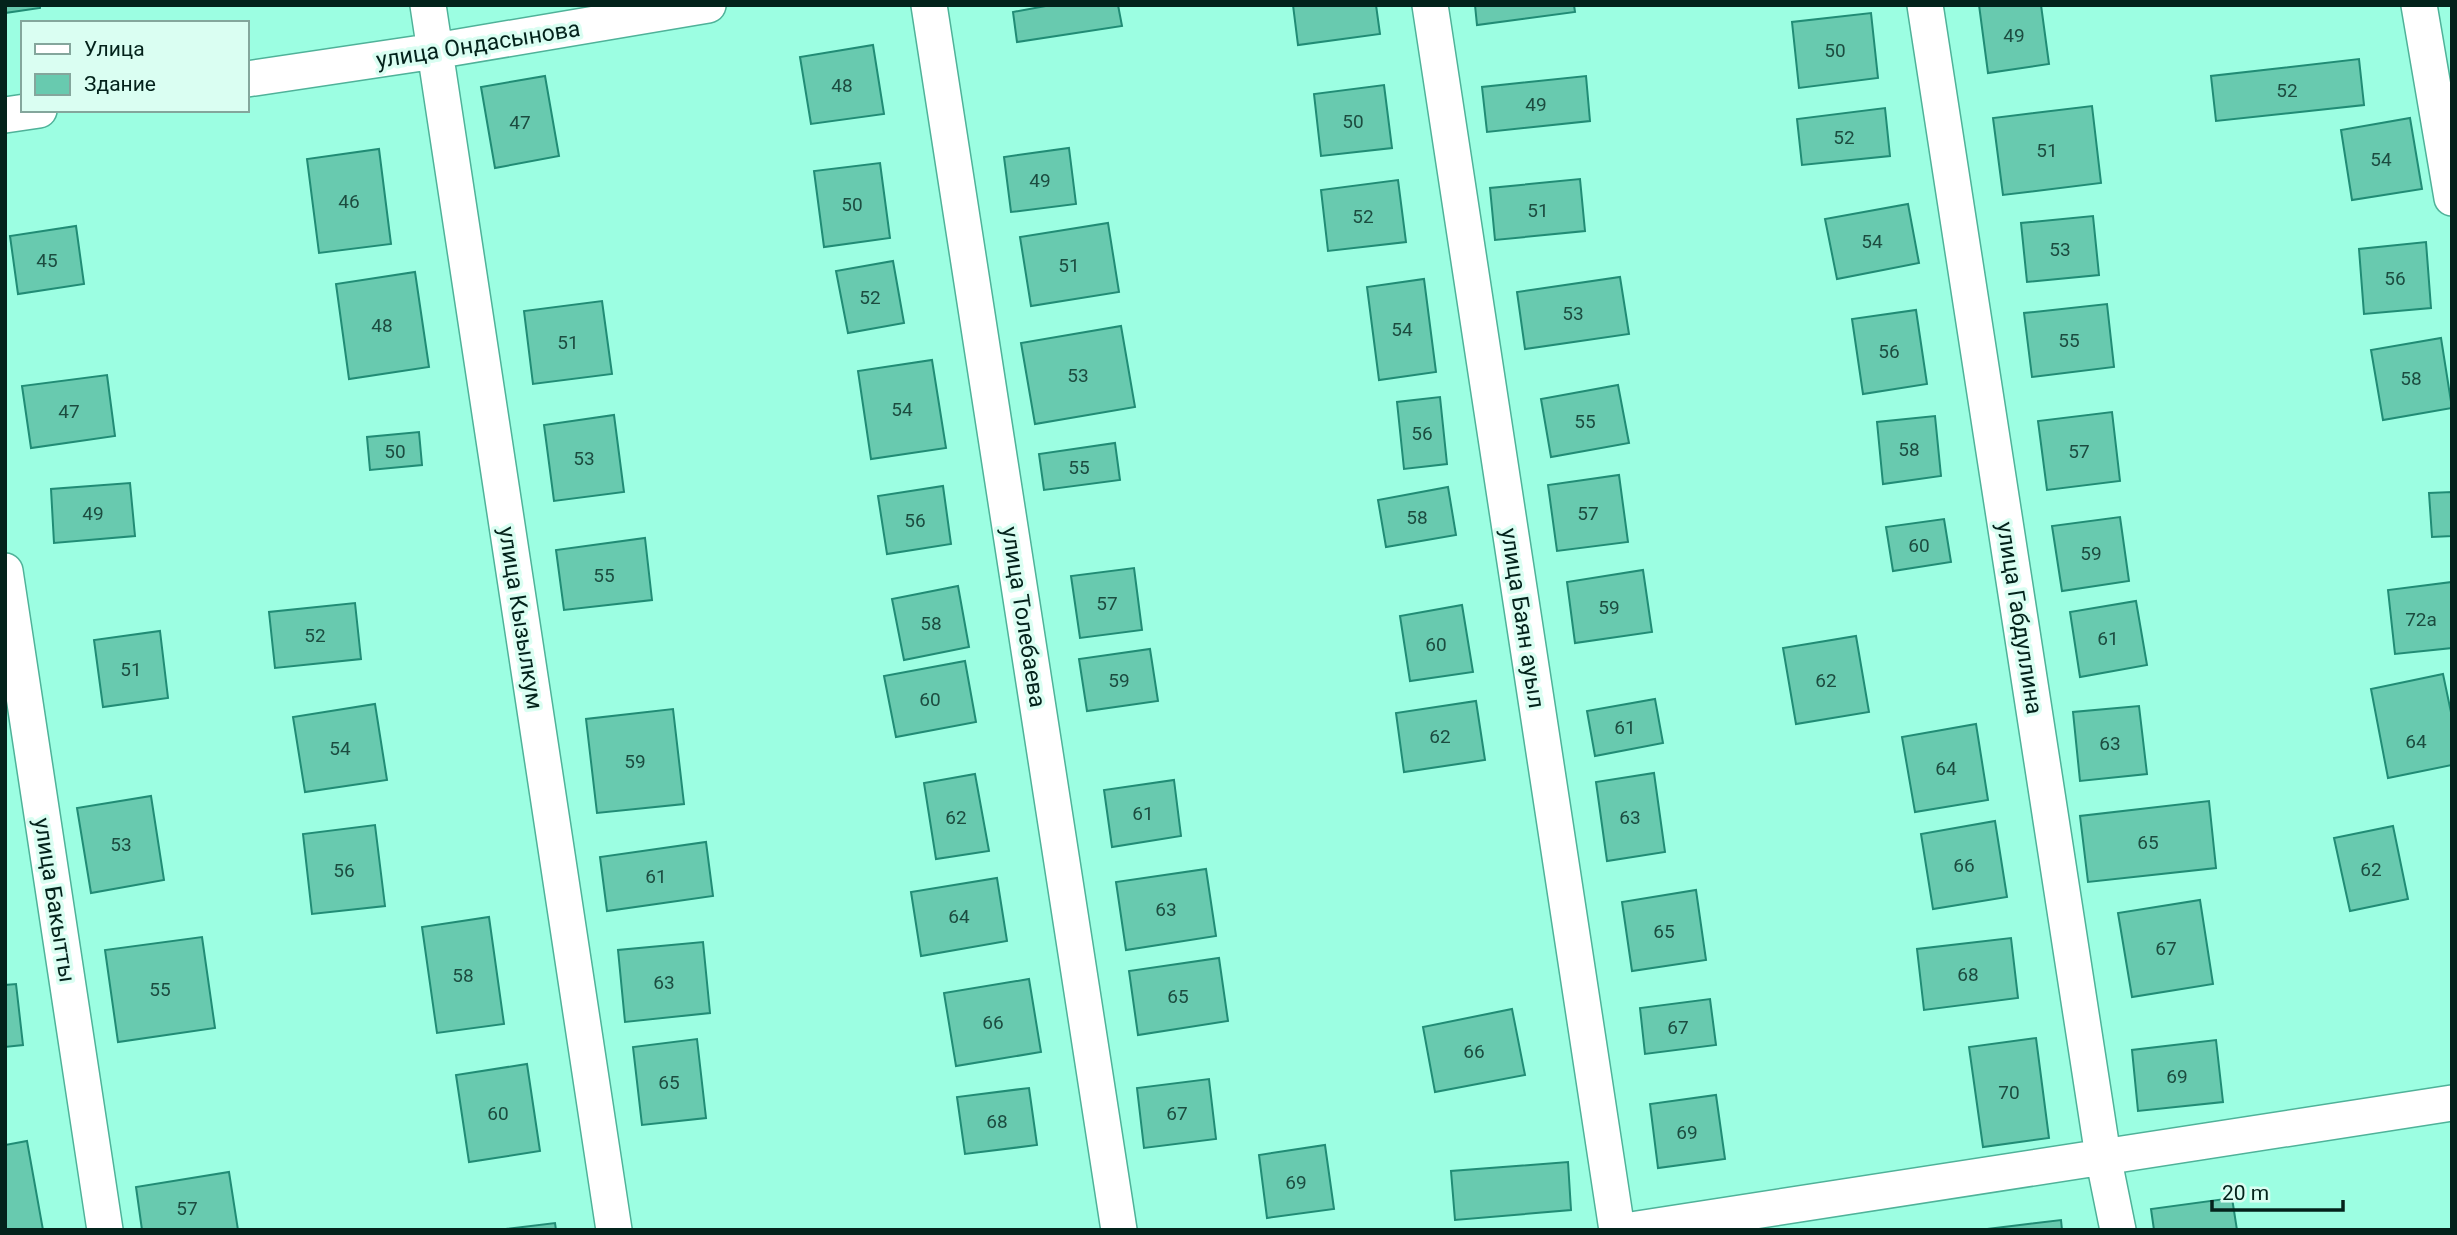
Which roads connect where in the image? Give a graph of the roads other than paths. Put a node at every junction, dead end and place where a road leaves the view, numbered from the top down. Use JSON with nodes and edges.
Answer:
{"nodes":[{"id":1,"x":428,"y":5,"type":"edge"},
{"id":2,"x":708,"y":5,"type":"edge"},
{"id":3,"x":929,"y":5,"type":"edge"},
{"id":4,"x":1430,"y":5,"type":"edge"},
{"id":5,"x":1925,"y":5,"type":"edge"},
{"id":6,"x":2419,"y":5,"type":"edge"},
{"id":7,"x":435,"y":51,"type":"junction"},
{"id":8,"x":248,"y":79,"type":"edge"},
{"id":9,"x":25,"y":112,"type":"edge"},
{"id":10,"x":5,"y":115,"type":"edge"},
{"id":11,"x":2452,"y":198,"type":"edge"},
{"id":12,"x":5,"y":571,"type":"edge"},
{"id":13,"x":2452,"y":1103,"type":"edge"},
{"id":14,"x":2103,"y":1156,"type":"junction"},
{"id":15,"x":105,"y":1230,"type":"edge"},
{"id":16,"x":614,"y":1230,"type":"edge"},
{"id":17,"x":1119,"y":1230,"type":"edge"},
{"id":18,"x":1617,"y":1230,"type":"edge"},
{"id":19,"x":1631,"y":1230,"type":"edge"},
{"id":20,"x":2118,"y":1230,"type":"edge"}],
"edges":[{"from":1,"to":7,"type":"street","name":"улица Кызылкум"},
{"from":2,"to":7,"type":"street","name":"улица Ондасынова"},
{"from":3,"to":17,"type":"street","name":"улица Толебаева"},
{"from":4,"to":18,"type":"street","name":"улица Баян ауыл"},
{"from":5,"to":14,"type":"street","name":"улица Габдуллина"},
{"from":6,"to":11,"type":"street"},
{"from":7,"to":8,"type":"street","name":"улица Ондасынова"},
{"from":7,"to":16,"type":"street","name":"улица Кызылкум"},
{"from":9,"to":10,"type":"street"},
{"from":12,"to":15,"type":"street","name":"улица Бакытты"},
{"from":13,"to":14,"type":"street"},
{"from":14,"to":19,"type":"street"},
{"from":14,"to":20,"type":"street","name":"улица Габдуллина"}]}
